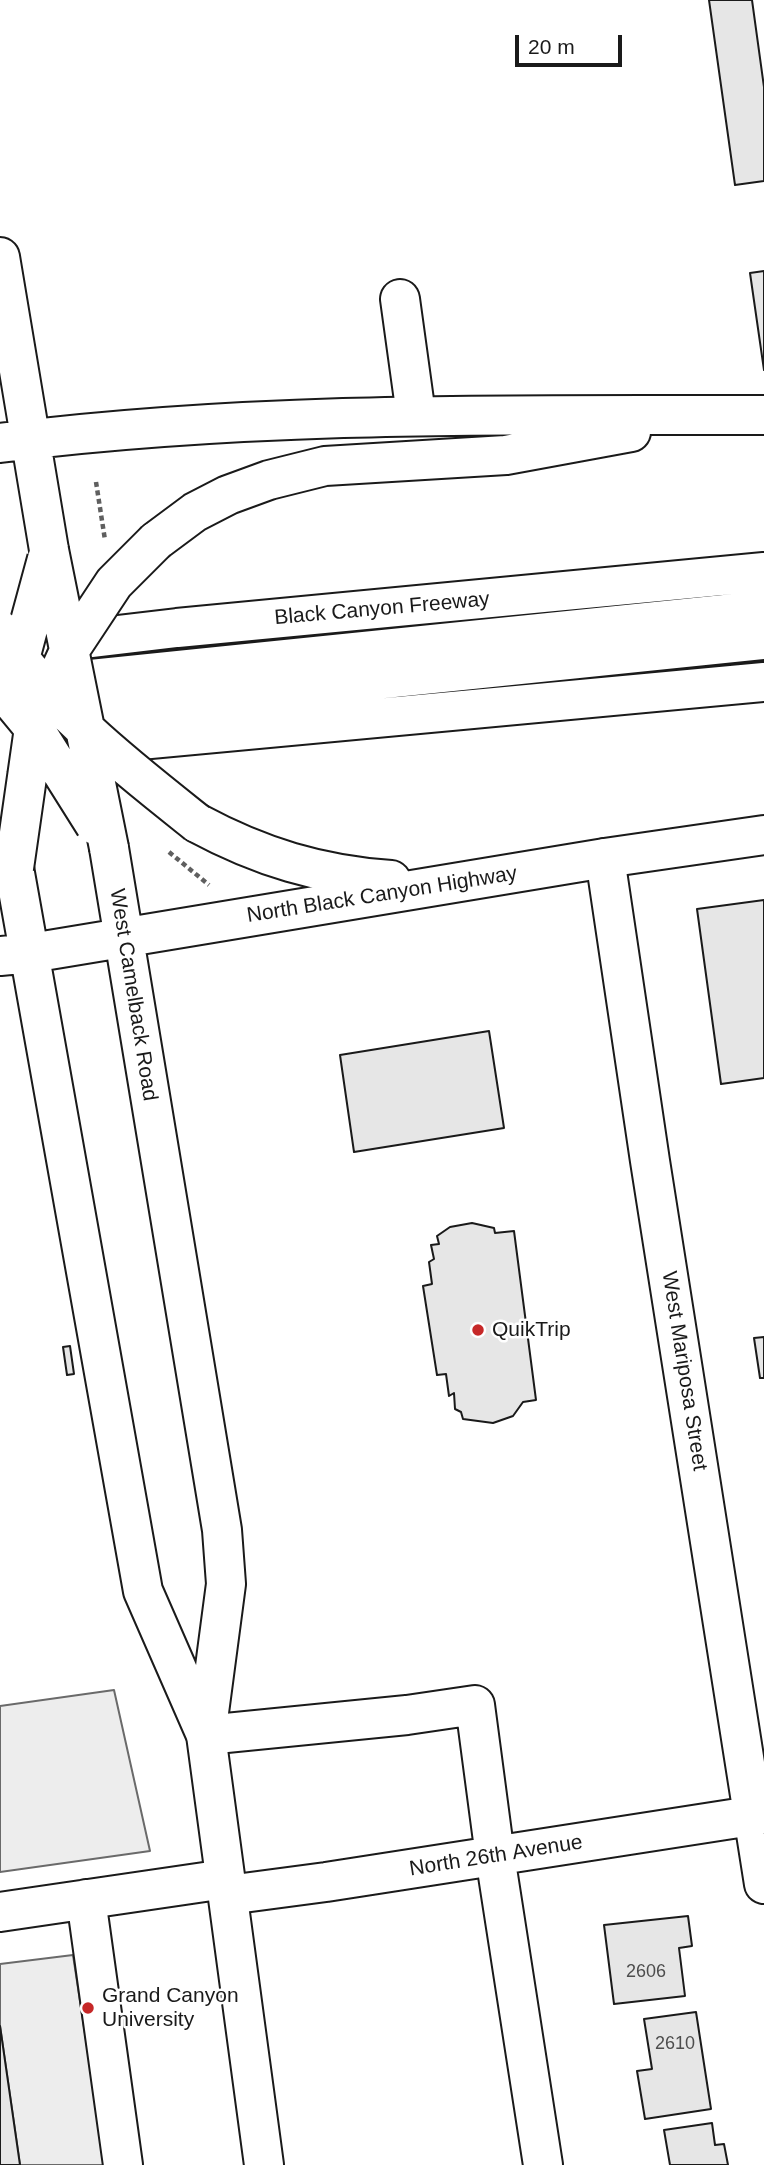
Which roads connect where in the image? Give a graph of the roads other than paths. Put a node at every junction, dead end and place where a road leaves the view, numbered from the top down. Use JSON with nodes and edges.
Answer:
{"nodes":[{"id":1,"x":0,"y":257,"type":"edge"},
{"id":2,"x":400,"y":299,"type":"dead end"},
{"id":3,"x":416,"y":415,"type":"junction"},
{"id":4,"x":747,"y":415,"type":"edge"},
{"id":5,"x":15,"y":441,"type":"edge"},
{"id":6,"x":50,"y":550,"type":"junction"},
{"id":7,"x":764,"y":572,"type":"edge"},
{"id":8,"x":764,"y":610,"type":"edge"},
{"id":9,"x":0,"y":630,"type":"edge"},
{"id":10,"x":764,"y":640,"type":"edge"},
{"id":11,"x":69,"y":651,"type":"junction"},
{"id":12,"x":764,"y":682,"type":"edge"},
{"id":13,"x":8,"y":693,"type":"edge"},
{"id":14,"x":50,"y":693,"type":"junction"},
{"id":15,"x":85,"y":730,"type":"junction"},
{"id":16,"x":0,"y":753,"type":"edge"},
{"id":17,"x":0,"y":789,"type":"edge"},
{"id":18,"x":764,"y":835,"type":"edge"},
{"id":19,"x":109,"y":848,"type":"junction"},
{"id":20,"x":605,"y":858,"type":"junction"},
{"id":21,"x":14,"y":868,"type":"junction"},
{"id":22,"x":448,"y":884,"type":"junction"},
{"id":23,"x":124,"y":938,"type":"junction"},
{"id":24,"x":15,"y":954,"type":"edge"},
{"id":25,"x":206,"y":1735,"type":"junction"},
{"id":26,"x":759,"y":1815,"type":"edge"},
{"id":27,"x":495,"y":1856,"type":"junction"},
{"id":28,"x":764,"y":1884,"type":"edge"},
{"id":29,"x":227,"y":1887,"type":"junction"},
{"id":30,"x":86,"y":1899,"type":"junction"},
{"id":31,"x":0,"y":1912,"type":"edge"},
{"id":32,"x":123,"y":2165,"type":"edge"},
{"id":33,"x":264,"y":2165,"type":"edge"},
{"id":34,"x":543,"y":2165,"type":"edge"}],
"edges":[{"from":1,"to":5,"type":"main road","name":"West Camelback Road"},
{"from":2,"to":3,"type":"main road"},
{"from":3,"to":4,"type":"main road"},
{"from":3,"to":5,"type":"main road"},
{"from":4,"to":11,"type":"main road","bridge":true},
{"from":5,"to":6,"type":"main road","name":"West Camelback Road"},
{"from":6,"to":11,"type":"main road","name":"West Camelback Road","bridge":true},
{"from":6,"to":13,"type":"main road","bridge":true},
{"from":7,"to":13,"type":"main road","name":"Black Canyon Freeway"},
{"from":8,"to":13,"type":"main road"},
{"from":9,"to":13,"type":"main road","bridge":true},
{"from":10,"to":13,"type":"main road"},
{"from":11,"to":14,"type":"main road","bridge":true},
{"from":11,"to":15,"type":"main road","name":"West Camelback Road","bridge":true},
{"from":12,"to":16,"type":"main road"},
{"from":13,"to":14,"type":"main road","bridge":true},
{"from":13,"to":19,"type":"main road","bridge":true},
{"from":13,"to":21,"type":"main road","bridge":true},
{"from":14,"to":15,"type":"main road","bridge":true},
{"from":15,"to":19,"type":"main road","name":"West Camelback Road","bridge":true},
{"from":15,"to":22,"type":"main road","bridge":true},
{"from":17,"to":21,"type":"main road","name":"West Camelback Road"},
{"from":18,"to":20,"type":"main road","name":"North Black Canyon Highway"},
{"from":19,"to":23,"type":"main road","name":"West Camelback Road"},
{"from":20,"to":22,"type":"main road","name":"North Black Canyon Highway"},
{"from":20,"to":26,"type":"main road","name":"West Mariposa Street"},
{"from":21,"to":24,"type":"main road","name":"West Camelback Road"},
{"from":22,"to":23,"type":"main road","name":"North Black Canyon Highway"},
{"from":23,"to":24,"type":"main road","name":"North Black Canyon Highway"},
{"from":23,"to":25,"type":"main road","name":"West Camelback Road"},
{"from":24,"to":25,"type":"main road","name":"West Camelback Road"},
{"from":25,"to":27,"type":"main road"},
{"from":25,"to":29,"type":"main road","name":"West Camelback Road"},
{"from":26,"to":27,"type":"main road","name":"North 26th Avenue"},
{"from":26,"to":28,"type":"main road","name":"West Mariposa Street"},
{"from":27,"to":29,"type":"main road","name":"North 26th Avenue"},
{"from":27,"to":34,"type":"main road"},
{"from":29,"to":30,"type":"main road","name":"North 26th Avenue"},
{"from":29,"to":33,"type":"main road","name":"West Camelback Road"},
{"from":30,"to":31,"type":"main road","name":"North 26th Avenue"},
{"from":30,"to":32,"type":"main road"}]}
